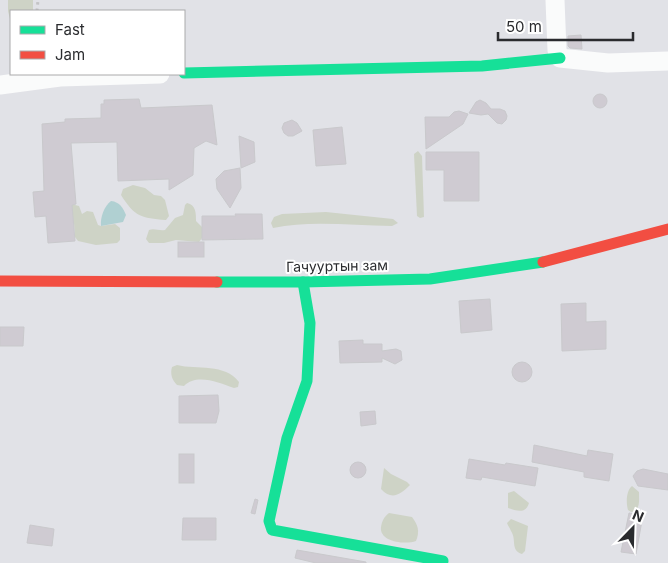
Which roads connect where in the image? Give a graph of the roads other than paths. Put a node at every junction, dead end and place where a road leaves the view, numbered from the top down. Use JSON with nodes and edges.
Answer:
{"nodes":[{"id":1,"x":556,"y":0,"type":"edge"},
{"id":2,"x":560,"y":58,"type":"junction"},
{"id":3,"x":668,"y":61,"type":"edge"},
{"id":4,"x":185,"y":73,"type":"edge"},
{"id":5,"x":127,"y":75,"type":"edge"},
{"id":6,"x":0,"y":85,"type":"edge"},
{"id":7,"x":668,"y":228,"type":"edge"},
{"id":8,"x":0,"y":281,"type":"edge"},
{"id":9,"x":303,"y":282,"type":"junction"},
{"id":10,"x":444,"y":561,"type":"dead end"}],
"edges":[{"from":1,"to":2,"type":"street"},
{"from":2,"to":3,"type":"street"},
{"from":2,"to":4,"type":"street"},
{"from":5,"to":6,"type":"street"},
{"from":7,"to":9,"type":"street","name":"Гачууртын зам"},
{"from":8,"to":9,"type":"street","name":"Гачууртын зам"},
{"from":9,"to":10,"type":"street"}]}
